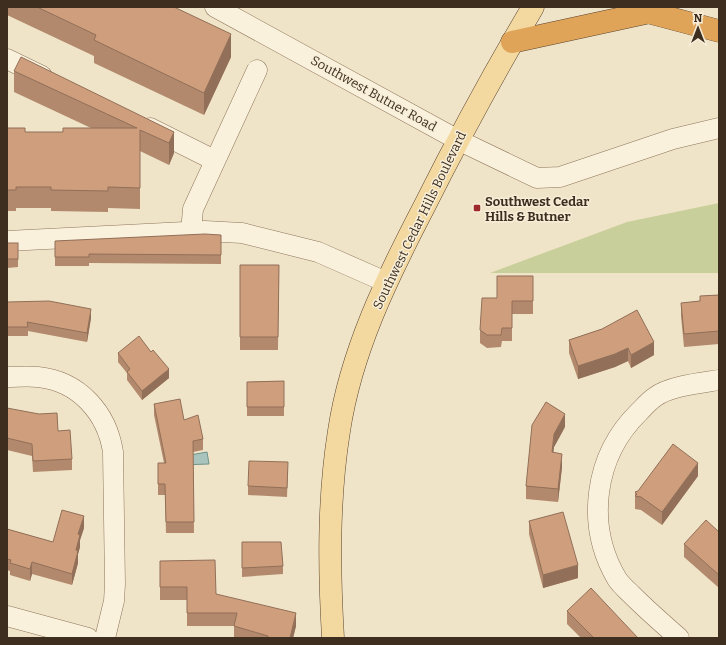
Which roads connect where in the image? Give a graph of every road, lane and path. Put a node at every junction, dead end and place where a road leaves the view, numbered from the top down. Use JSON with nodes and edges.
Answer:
{"nodes":[{"id":1,"x":215,"y":7,"type":"edge"},
{"id":2,"x":533,"y":7,"type":"edge"},
{"id":3,"x":629,"y":7,"type":"edge"},
{"id":4,"x":650,"y":12,"type":"junction"},
{"id":5,"x":719,"y":31,"type":"edge"},
{"id":6,"x":512,"y":42,"type":"junction"},
{"id":7,"x":7,"y":59,"type":"edge"},
{"id":8,"x":257,"y":70,"type":"dead end"},
{"id":9,"x":57,"y":83,"type":"edge"},
{"id":10,"x":136,"y":122,"type":"edge"},
{"id":11,"x":719,"y":128,"type":"edge"},
{"id":12,"x":458,"y":140,"type":"junction"},
{"id":13,"x":214,"y":160,"type":"junction"},
{"id":14,"x":191,"y":232,"type":"junction"},
{"id":15,"x":7,"y":241,"type":"edge"},
{"id":16,"x":386,"y":282,"type":"junction"},
{"id":17,"x":7,"y":377,"type":"edge"},
{"id":18,"x":719,"y":380,"type":"edge"},
{"id":19,"x":7,"y":616,"type":"edge"},
{"id":20,"x":88,"y":638,"type":"edge"},
{"id":21,"x":105,"y":638,"type":"edge"},
{"id":22,"x":333,"y":638,"type":"edge"},
{"id":23,"x":679,"y":638,"type":"edge"}],
"edges":[{"from":1,"to":12,"type":"street","name":"Southwest Butner Road"},
{"from":2,"to":6,"type":"main road","name":"Southwest Cedar Hills Boulevard"},
{"from":3,"to":4,"type":"highway"},
{"from":4,"to":5,"type":"highway"},
{"from":4,"to":6,"type":"highway"},
{"from":6,"to":12,"type":"main road","name":"Southwest Cedar Hills Boulevard"},
{"from":7,"to":9,"type":"street"},
{"from":8,"to":13,"type":"street"},
{"from":10,"to":13,"type":"street"},
{"from":11,"to":12,"type":"street","name":"Southwest Butner Road"},
{"from":12,"to":16,"type":"main road","name":"Southwest Cedar Hills Boulevard"},
{"from":13,"to":14,"type":"street"},
{"from":14,"to":15,"type":"street"},
{"from":14,"to":16,"type":"street"},
{"from":16,"to":22,"type":"main road","name":"Southwest Cedar Hills Boulevard"},
{"from":17,"to":21,"type":"street"},
{"from":18,"to":23,"type":"street"},
{"from":19,"to":20,"type":"street"}]}
